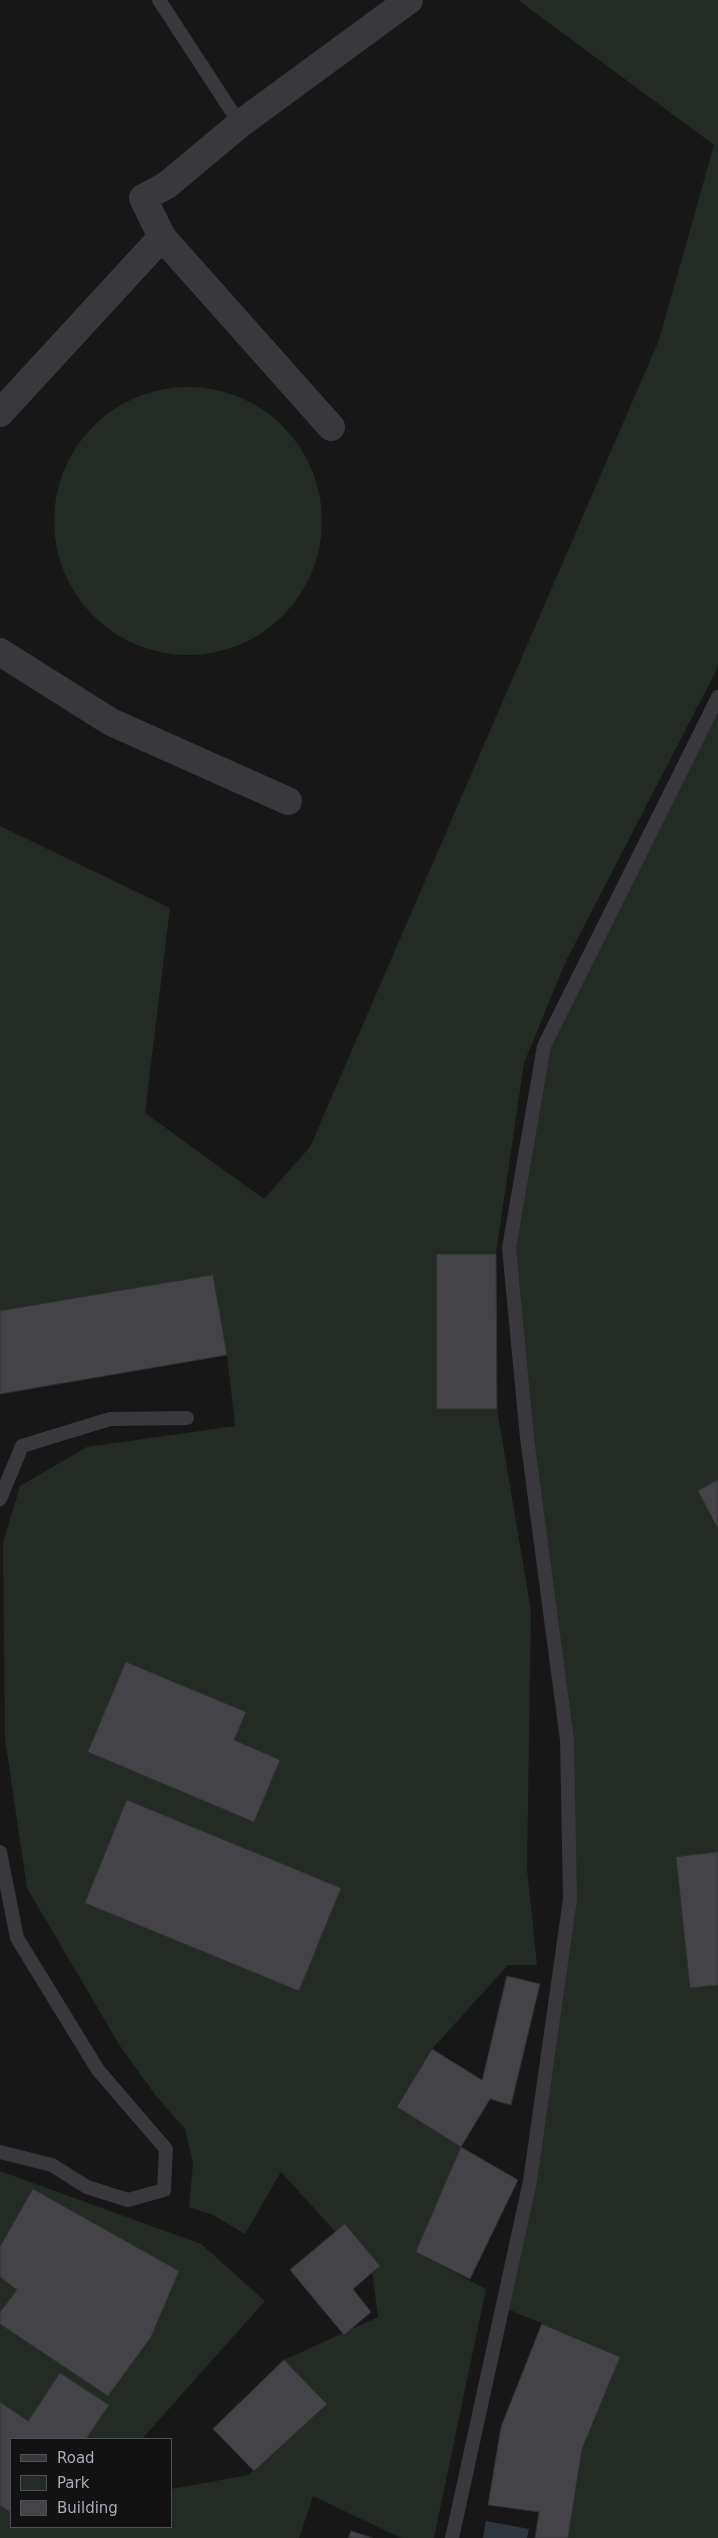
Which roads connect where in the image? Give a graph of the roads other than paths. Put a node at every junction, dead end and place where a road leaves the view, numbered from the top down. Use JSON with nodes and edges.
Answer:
{"nodes":[{"id":1,"x":158,"y":0,"type":"edge"},
{"id":2,"x":408,"y":0,"type":"edge"},
{"id":3,"x":240,"y":124,"type":"junction"},
{"id":4,"x":162,"y":237,"type":"junction"},
{"id":5,"x":0,"y":413,"type":"edge"},
{"id":6,"x":331,"y":427,"type":"dead end"},
{"id":7,"x":0,"y":652,"type":"edge"},
{"id":8,"x":718,"y":697,"type":"edge"},
{"id":9,"x":288,"y":801,"type":"dead end"},
{"id":10,"x":187,"y":1418,"type":"dead end"},
{"id":11,"x":0,"y":1499,"type":"edge"},
{"id":12,"x":0,"y":1852,"type":"edge"},
{"id":13,"x":0,"y":2152,"type":"edge"},
{"id":14,"x":452,"y":2538,"type":"edge"}],
"edges":[{"from":1,"to":3,"type":"lane"},
{"from":2,"to":3,"type":"street"},
{"from":3,"to":4,"type":"street"},
{"from":4,"to":5,"type":"street"},
{"from":4,"to":6,"type":"street"},
{"from":7,"to":9,"type":"street"},
{"from":8,"to":14,"type":"lane"},
{"from":10,"to":11,"type":"lane"},
{"from":12,"to":13,"type":"lane"}]}
